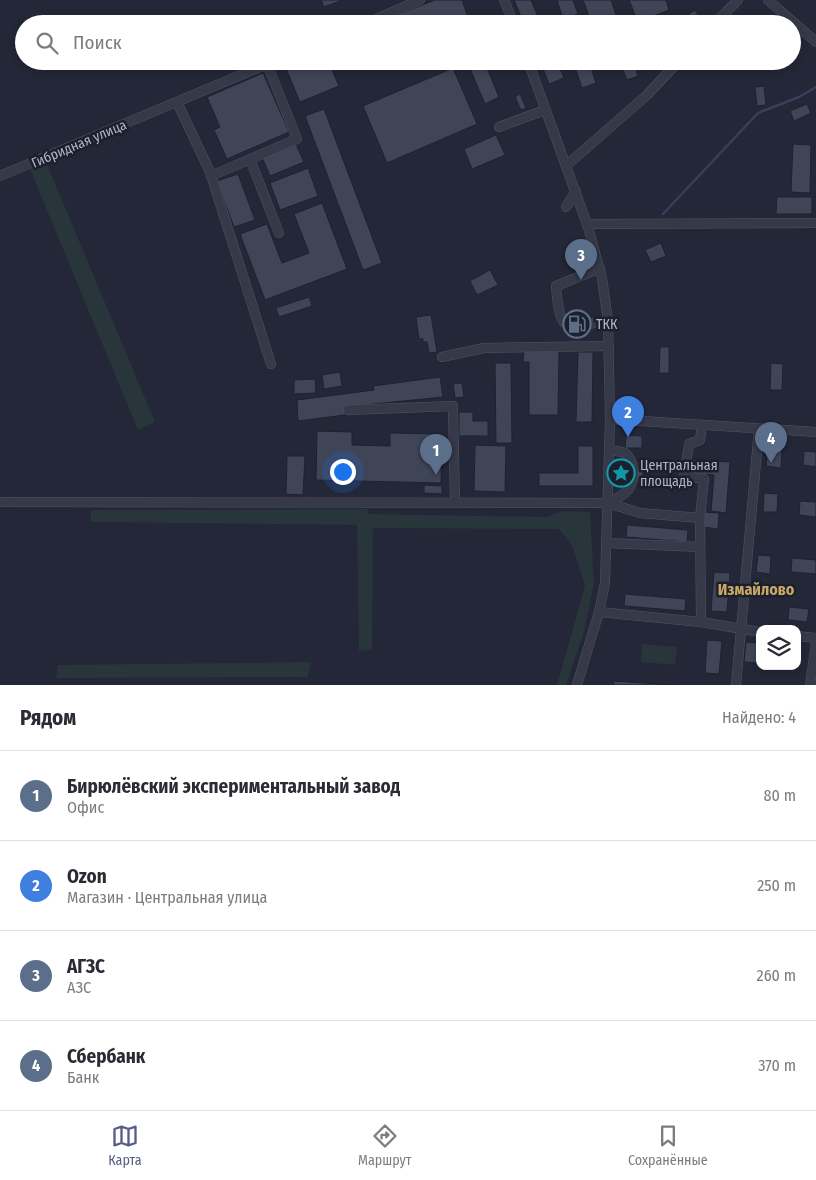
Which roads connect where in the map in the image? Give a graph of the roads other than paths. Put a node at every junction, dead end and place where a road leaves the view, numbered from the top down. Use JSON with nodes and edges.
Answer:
{"nodes":[{"id":1,"x":420,"y":0,"type":"edge"},
{"id":2,"x":504,"y":0,"type":"edge"},
{"id":3,"x":738,"y":0,"type":"edge"},
{"id":4,"x":768,"y":0,"type":"edge"},
{"id":5,"x":385,"y":15,"type":"edge"},
{"id":6,"x":510,"y":15,"type":"edge"},
{"id":7,"x":723,"y":15,"type":"edge"},
{"id":8,"x":785,"y":15,"type":"edge"},
{"id":9,"x":801,"y":29,"type":"edge"},
{"id":10,"x":816,"y":42,"type":"edge"},
{"id":11,"x":253,"y":70,"type":"edge"},
{"id":12,"x":269,"y":70,"type":"edge"},
{"id":13,"x":531,"y":70,"type":"edge"},
{"id":14,"x":671,"y":70,"type":"edge"},
{"id":15,"x":177,"y":102,"type":"junction"},
{"id":16,"x":545,"y":110,"type":"junction"},
{"id":17,"x":499,"y":127,"type":"dead end"},
{"id":18,"x":250,"y":159,"type":"junction"},
{"id":19,"x":567,"y":165,"type":"junction"},
{"id":20,"x":0,"y":176,"type":"edge"},
{"id":21,"x":212,"y":176,"type":"junction"},
{"id":22,"x":576,"y":191,"type":"junction"},
{"id":23,"x":566,"y":207,"type":"dead end"},
{"id":24,"x":816,"y":223,"type":"edge"},
{"id":25,"x":587,"y":224,"type":"junction"},
{"id":26,"x":279,"y":233,"type":"dead end"},
{"id":27,"x":600,"y":268,"type":"junction"},
{"id":28,"x":608,"y":321,"type":"junction"},
{"id":29,"x":609,"y":346,"type":"junction"},
{"id":30,"x":442,"y":357,"type":"dead end"},
{"id":31,"x":272,"y":364,"type":"dead end"},
{"id":32,"x":348,"y":410,"type":"dead end"},
{"id":33,"x":610,"y":419,"type":"junction"},
{"id":34,"x":702,"y":426,"type":"junction"},
{"id":35,"x":759,"y":429,"type":"junction"},
{"id":36,"x":816,"y":432,"type":"edge"},
{"id":37,"x":609,"y":450,"type":"junction"},
{"id":38,"x":0,"y":502,"type":"edge"},
{"id":39,"x":455,"y":502,"type":"junction"},
{"id":40,"x":608,"y":503,"type":"junction"},
{"id":41,"x":700,"y":518,"type":"junction"},
{"id":42,"x":607,"y":542,"type":"junction"},
{"id":43,"x":700,"y":547,"type":"junction"},
{"id":44,"x":600,"y":612,"type":"junction"},
{"id":45,"x":701,"y":622,"type":"junction"},
{"id":46,"x":742,"y":630,"type":"junction"},
{"id":47,"x":756,"y":632,"type":"edge"},
{"id":48,"x":801,"y":636,"type":"edge"},
{"id":49,"x":816,"y":638,"type":"edge"},
{"id":50,"x":816,"y":644,"type":"edge"},
{"id":51,"x":577,"y":685,"type":"edge"},
{"id":52,"x":736,"y":685,"type":"edge"},
{"id":53,"x":810,"y":685,"type":"edge"}],
"edges":[{"from":1,"to":5,"type":"street"},
{"from":2,"to":6,"type":"street"},
{"from":3,"to":7,"type":"street"},
{"from":4,"to":8,"type":"street"},
{"from":9,"to":10,"type":"street"},
{"from":11,"to":15,"type":"street","name":"Гибридная улица"},
{"from":12,"to":18,"type":"street","name":"Гибридная улица"},
{"from":13,"to":16,"type":"street"},
{"from":14,"to":19,"type":"street"},
{"from":15,"to":20,"type":"street","name":"Гибридная улица"},
{"from":15,"to":21,"type":"street"},
{"from":16,"to":17,"type":"street"},
{"from":16,"to":19,"type":"street"},
{"from":18,"to":21,"type":"street"},
{"from":18,"to":26,"type":"street"},
{"from":19,"to":22,"type":"street"},
{"from":21,"to":31,"type":"street"},
{"from":22,"to":23,"type":"street"},
{"from":22,"to":25,"type":"street"},
{"from":24,"to":25,"type":"street"},
{"from":25,"to":27,"type":"street"},
{"from":27,"to":28,"type":"street"},
{"from":27,"to":28,"type":"street"},
{"from":28,"to":29,"type":"street"},
{"from":29,"to":30,"type":"street"},
{"from":29,"to":33,"type":"street"},
{"from":32,"to":39,"type":"street"},
{"from":33,"to":34,"type":"street"},
{"from":33,"to":37,"type":"street"},
{"from":34,"to":35,"type":"street"},
{"from":34,"to":41,"type":"street"},
{"from":35,"to":36,"type":"street"},
{"from":35,"to":46,"type":"street"},
{"from":37,"to":40,"type":"street"},
{"from":37,"to":40,"type":"street"},
{"from":38,"to":39,"type":"street"},
{"from":39,"to":40,"type":"street"},
{"from":40,"to":41,"type":"street"},
{"from":40,"to":42,"type":"street"},
{"from":41,"to":43,"type":"street"},
{"from":42,"to":43,"type":"street"},
{"from":42,"to":44,"type":"street"},
{"from":43,"to":45,"type":"street"},
{"from":44,"to":45,"type":"street"},
{"from":44,"to":51,"type":"street"},
{"from":45,"to":46,"type":"street"},
{"from":46,"to":47,"type":"street"},
{"from":46,"to":52,"type":"street"},
{"from":48,"to":49,"type":"street"},
{"from":50,"to":53,"type":"street"}]}
